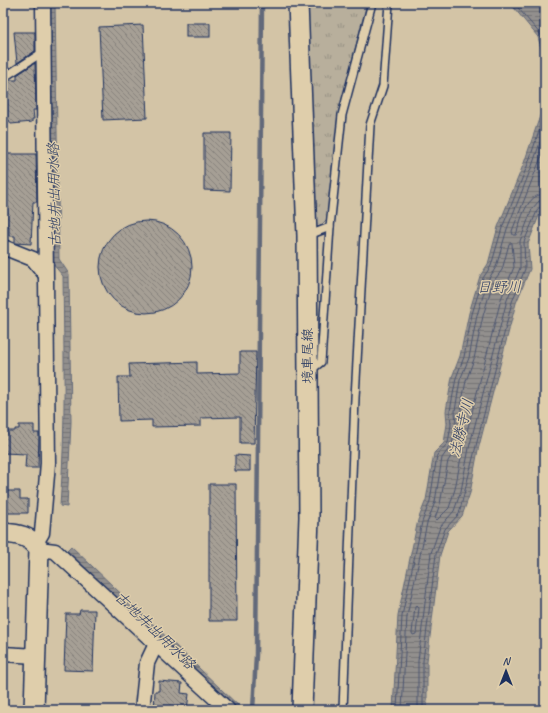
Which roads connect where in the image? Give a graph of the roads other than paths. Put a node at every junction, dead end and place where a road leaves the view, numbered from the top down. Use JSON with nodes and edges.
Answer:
{"nodes":[{"id":1,"x":43,"y":3,"type":"edge"},
{"id":2,"x":372,"y":3,"type":"edge"},
{"id":3,"x":389,"y":3,"type":"edge"},
{"id":4,"x":300,"y":4,"type":"edge"},
{"id":5,"x":44,"y":52,"type":"junction"},
{"id":6,"x":3,"y":78,"type":"edge"},
{"id":7,"x":330,"y":227,"type":"junction"},
{"id":8,"x":306,"y":236,"type":"junction"},
{"id":9,"x":3,"y":248,"type":"edge"},
{"id":10,"x":45,"y":274,"type":"junction"},
{"id":11,"x":308,"y":372,"type":"junction"},
{"id":12,"x":3,"y":534,"type":"edge"},
{"id":13,"x":37,"y":546,"type":"junction"},
{"id":14,"x":156,"y":644,"type":"junction"},
{"id":15,"x":3,"y":654,"type":"edge"},
{"id":16,"x":36,"y":656,"type":"junction"},
{"id":17,"x":34,"y":710,"type":"edge"},
{"id":18,"x":142,"y":710,"type":"edge"},
{"id":19,"x":228,"y":710,"type":"edge"},
{"id":20,"x":302,"y":710,"type":"edge"},
{"id":21,"x":343,"y":710,"type":"edge"}],
"edges":[{"from":1,"to":5,"type":"street"},
{"from":2,"to":7,"type":"lane"},
{"from":3,"to":21,"type":"lane"},
{"from":4,"to":8,"type":"main road","name":"境車尾線"},
{"from":5,"to":6,"type":"lane"},
{"from":5,"to":10,"type":"street"},
{"from":7,"to":8,"type":"lane"},
{"from":7,"to":11,"type":"lane"},
{"from":8,"to":11,"type":"main road","name":"境車尾線"},
{"from":9,"to":10,"type":"street"},
{"from":10,"to":13,"type":"street"},
{"from":11,"to":20,"type":"main road","name":"境車尾線"},
{"from":12,"to":13,"type":"main road"},
{"from":13,"to":14,"type":"street"},
{"from":13,"to":16,"type":"main road"},
{"from":14,"to":18,"type":"street"},
{"from":14,"to":19,"type":"street"},
{"from":15,"to":16,"type":"street"},
{"from":16,"to":17,"type":"main road"}]}
